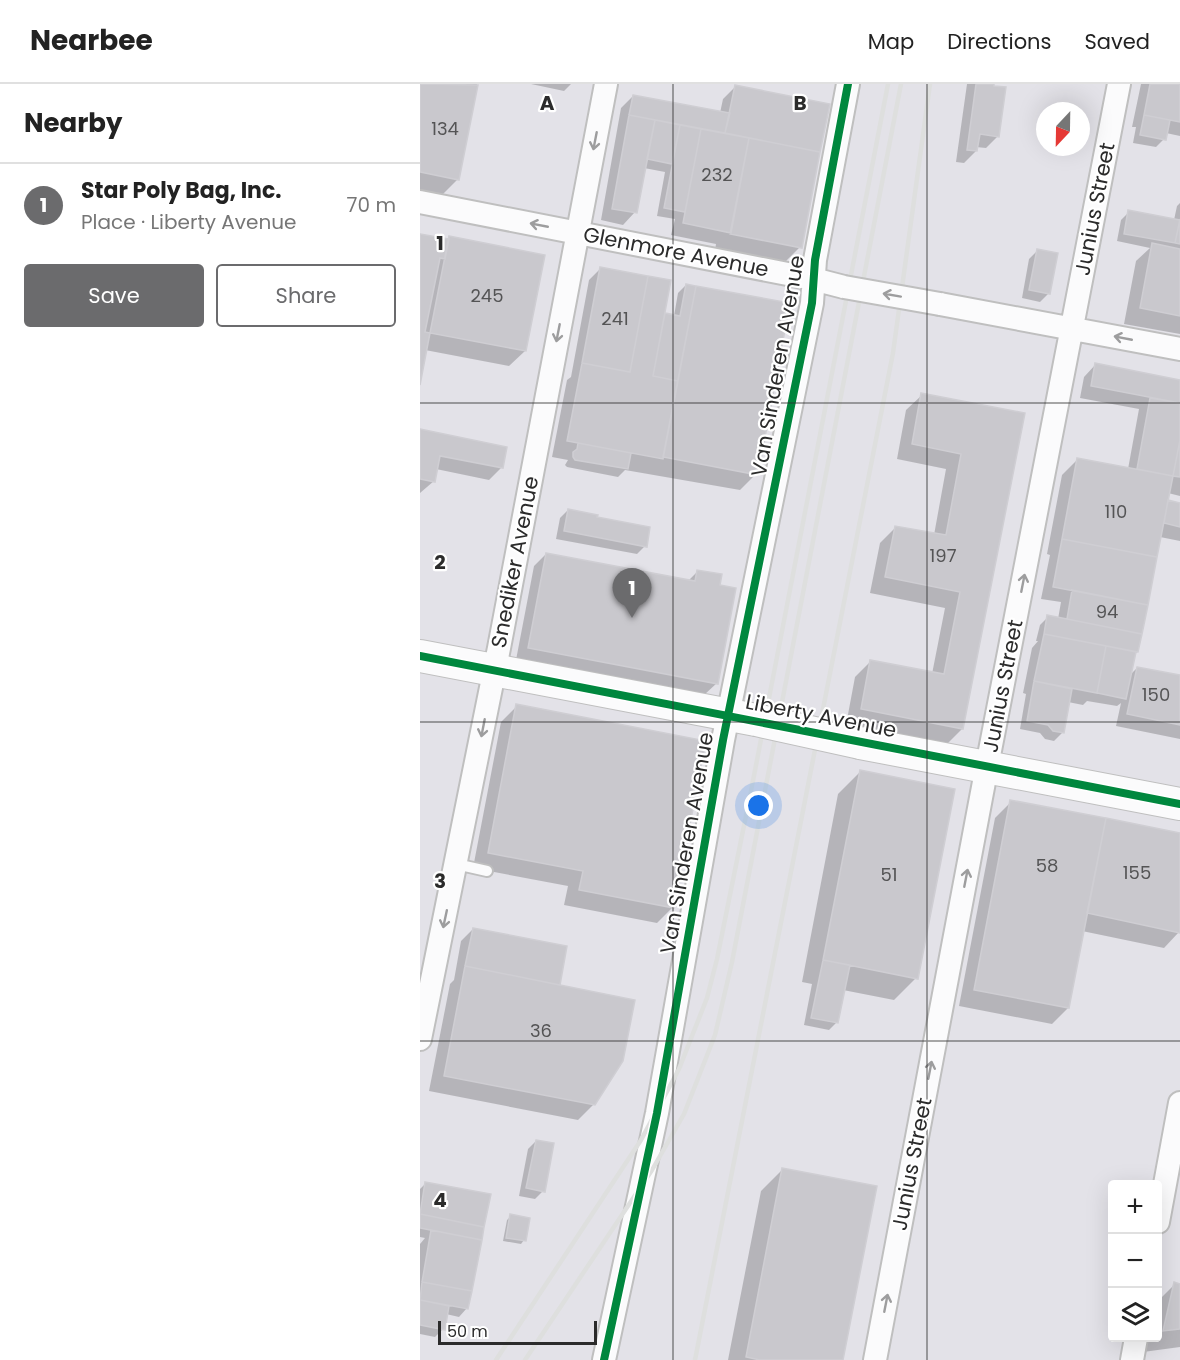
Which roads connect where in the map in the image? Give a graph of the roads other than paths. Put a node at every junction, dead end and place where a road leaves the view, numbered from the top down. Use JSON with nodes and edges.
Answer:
{"nodes":[{"id":1,"x":606,"y":84,"type":"edge"},
{"id":2,"x":848,"y":84,"type":"edge"},
{"id":3,"x":1119,"y":84,"type":"edge"},
{"id":4,"x":420,"y":202,"type":"edge"},
{"id":5,"x":578,"y":232,"type":"junction"},
{"id":6,"x":813,"y":279,"type":"junction"},
{"id":7,"x":1072,"y":328,"type":"junction"},
{"id":8,"x":1180,"y":350,"type":"edge"},
{"id":9,"x":420,"y":656,"type":"edge"},
{"id":10,"x":494,"y":670,"type":"junction"},
{"id":11,"x":742,"y":718,"type":"junction"},
{"id":12,"x":987,"y":766,"type":"junction"},
{"id":13,"x":1180,"y":804,"type":"edge"},
{"id":14,"x":456,"y":864,"type":"junction"},
{"id":15,"x":487,"y":871,"type":"dead end"},
{"id":16,"x":420,"y":1040,"type":"edge"},
{"id":17,"x":1180,"y":1103,"type":"edge"},
{"id":18,"x":1162,"y":1200,"type":"edge"},
{"id":19,"x":1135,"y":1342,"type":"edge"},
{"id":20,"x":604,"y":1360,"type":"edge"},
{"id":21,"x":875,"y":1360,"type":"edge"},
{"id":22,"x":1132,"y":1360,"type":"edge"}],
"edges":[{"from":1,"to":5,"type":"street","name":"Snediker Avenue","one_way":true},
{"from":2,"to":6,"type":"street","name":"Van Sinderen Avenue"},
{"from":3,"to":7,"type":"street","name":"Junius Street"},
{"from":5,"to":4,"type":"street","name":"Glenmore Avenue","one_way":true},
{"from":5,"to":6,"type":"street","name":"Glenmore Avenue"},
{"from":5,"to":10,"type":"street","name":"Snediker Avenue","one_way":true},
{"from":7,"to":6,"type":"street","name":"Glenmore Avenue","one_way":true,"bridge":true},
{"from":6,"to":11,"type":"street","name":"Van Sinderen Avenue"},
{"from":8,"to":7,"type":"street","name":"Glenmore Avenue","one_way":true},
{"from":12,"to":7,"type":"street","name":"Junius Street","one_way":true},
{"from":9,"to":10,"type":"street","name":"Liberty Avenue"},
{"from":10,"to":11,"type":"street","name":"Liberty Avenue"},
{"from":10,"to":14,"type":"street","name":"Snediker Avenue","one_way":true},
{"from":11,"to":12,"type":"street","name":"Liberty Avenue","bridge":true},
{"from":11,"to":20,"type":"street","name":"Van Sinderen Avenue"},
{"from":12,"to":13,"type":"street","name":"Liberty Avenue"},
{"from":21,"to":12,"type":"street","name":"Junius Street","one_way":true},
{"from":14,"to":15,"type":"lane"},
{"from":14,"to":16,"type":"street","name":"Snediker Avenue","one_way":true},
{"from":17,"to":18,"type":"street"},
{"from":19,"to":22,"type":"street"}]}
